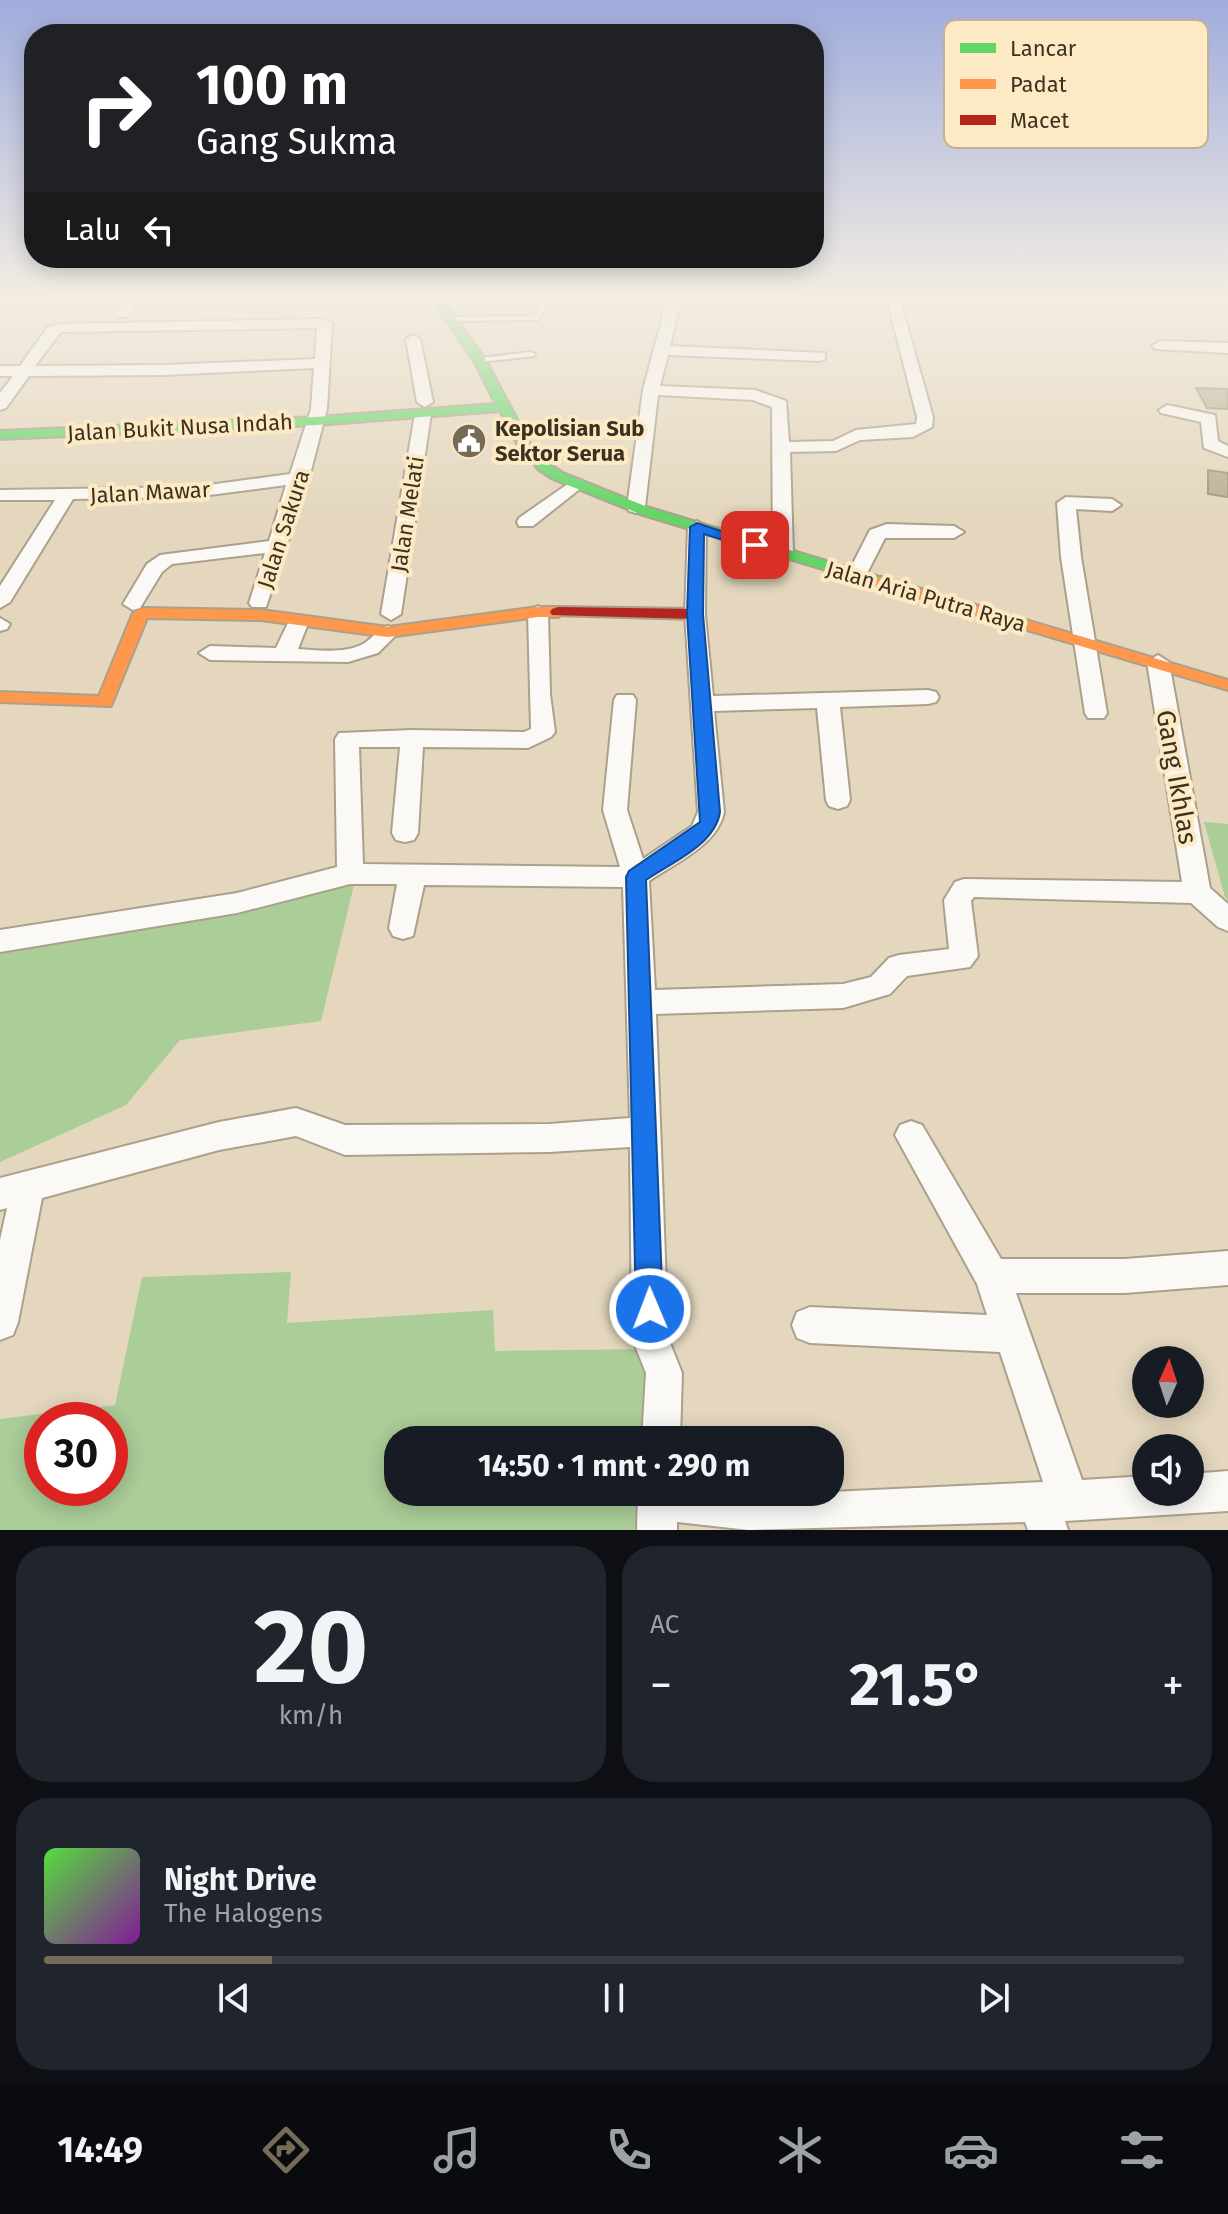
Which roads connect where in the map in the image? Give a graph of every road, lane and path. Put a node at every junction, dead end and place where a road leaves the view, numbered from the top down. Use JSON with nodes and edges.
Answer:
{"nodes":[{"id":1,"x":24,"y":371,"type":"edge"},
{"id":2,"x":320,"y":371,"type":"edge"},
{"id":3,"x":418,"y":371,"type":"edge"},
{"id":4,"x":486,"y":371,"type":"edge"},
{"id":5,"x":655,"y":371,"type":"edge"},
{"id":6,"x":761,"y":371,"type":"edge"},
{"id":7,"x":913,"y":371,"type":"edge"},
{"id":8,"x":755,"y":382,"type":"junction"},
{"id":9,"x":651,"y":390,"type":"junction"},
{"id":10,"x":501,"y":402,"type":"junction"},
{"id":11,"x":0,"y":405,"type":"edge"},
{"id":12,"x":424,"y":408,"type":"junction"},
{"id":13,"x":1167,"y":410,"type":"dead end"},
{"id":14,"x":317,"y":415,"type":"junction"},
{"id":15,"x":0,"y":421,"type":"edge"},
{"id":16,"x":0,"y":435,"type":"edge"},
{"id":17,"x":780,"y":447,"type":"junction"},
{"id":18,"x":1228,"y":452,"type":"edge"},
{"id":19,"x":300,"y":478,"type":"junction"},
{"id":20,"x":575,"y":484,"type":"junction"},
{"id":21,"x":0,"y":495,"type":"edge"},
{"id":22,"x":67,"y":495,"type":"junction"},
{"id":23,"x":1112,"y":505,"type":"dead end"},
{"id":24,"x":636,"y":507,"type":"junction"},
{"id":25,"x":526,"y":522,"type":"dead end"},
{"id":26,"x":697,"y":527,"type":"junction"},
{"id":27,"x":954,"y":532,"type":"dead end"},
{"id":28,"x":276,"y":546,"type":"junction"},
{"id":29,"x":783,"y":555,"type":"junction"},
{"id":30,"x":0,"y":559,"type":"edge"},
{"id":31,"x":25,"y":559,"type":"junction"},
{"id":32,"x":856,"y":577,"type":"junction"},
{"id":33,"x":0,"y":602,"type":"edge"},
{"id":34,"x":259,"y":603,"type":"dead end"},
{"id":35,"x":133,"y":604,"type":"dead end"},
{"id":36,"x":538,"y":612,"type":"junction"},
{"id":37,"x":695,"y":614,"type":"junction"},
{"id":38,"x":299,"y":621,"type":"junction"},
{"id":39,"x":390,"y":623,"type":"junction"},
{"id":40,"x":1083,"y":640,"type":"junction"},
{"id":41,"x":210,"y":653,"type":"dead end"},
{"id":42,"x":290,"y":655,"type":"junction"},
{"id":43,"x":1158,"y":662,"type":"junction"},
{"id":44,"x":1228,"y":685,"type":"edge"},
{"id":45,"x":0,"y":697,"type":"edge"},
{"id":46,"x":928,"y":697,"type":"dead end"},
{"id":47,"x":625,"y":700,"type":"dead end"},
{"id":48,"x":828,"y":701,"type":"junction"},
{"id":49,"x":704,"y":704,"type":"junction"},
{"id":50,"x":1096,"y":713,"type":"dead end"},
{"id":51,"x":412,"y":738,"type":"junction"},
{"id":52,"x":838,"y":800,"type":"dead end"},
{"id":53,"x":405,"y":833,"type":"dead end"},
{"id":54,"x":350,"y":874,"type":"junction"},
{"id":55,"x":412,"y":874,"type":"junction"},
{"id":56,"x":636,"y":877,"type":"junction"},
{"id":57,"x":1197,"y":893,"type":"junction"},
{"id":58,"x":1228,"y":920,"type":"edge"},
{"id":59,"x":403,"y":928,"type":"dead end"},
{"id":60,"x":0,"y":941,"type":"edge"},
{"id":61,"x":640,"y":1002,"type":"junction"},
{"id":62,"x":646,"y":1131,"type":"junction"},
{"id":63,"x":911,"y":1135,"type":"dead end"},
{"id":64,"x":14,"y":1190,"type":"edge"},
{"id":65,"x":1228,"y":1268,"type":"edge"},
{"id":66,"x":992,"y":1276,"type":"junction"},
{"id":67,"x":0,"y":1322,"type":"edge"},
{"id":68,"x":810,"y":1325,"type":"dead end"},
{"id":69,"x":1011,"y":1334,"type":"junction"},
{"id":70,"x":662,"y":1426,"type":"edge"},
{"id":71,"x":1228,"y":1491,"type":"edge"},
{"id":72,"x":658,"y":1507,"type":"edge"},
{"id":73,"x":1052,"y":1511,"type":"edge"}],
"edges":[{"from":1,"to":11,"type":"street"},
{"from":2,"to":14,"type":"street","name":"Jalan Sakura"},
{"from":3,"to":12,"type":"street","name":"Jalan Melati"},
{"from":4,"to":10,"type":"street","name":"Jalan Aria Putra Raya"},
{"from":5,"to":9,"type":"street"},
{"from":6,"to":8,"type":"street"},
{"from":7,"to":17,"type":"street"},
{"from":8,"to":9,"type":"street"},
{"from":8,"to":17,"type":"street"},
{"from":9,"to":24,"type":"street"},
{"from":10,"to":12,"type":"street","name":"Jalan Bukit Nusa Indah"},
{"from":10,"to":20,"type":"street","name":"Jalan Aria Putra Raya"},
{"from":12,"to":14,"type":"street","name":"Jalan Bukit Nusa Indah"},
{"from":12,"to":39,"type":"street","name":"Jalan Melati"},
{"from":13,"to":18,"type":"street"},
{"from":14,"to":15,"type":"street","name":"Jalan Bukit Nusa Indah"},
{"from":14,"to":16,"type":"street","name":"Jalan Bukit Nusa Indah"},
{"from":14,"to":19,"type":"street","name":"Jalan Sakura"},
{"from":17,"to":29,"type":"street"},
{"from":19,"to":22,"type":"street","name":"Jalan Mawar"},
{"from":19,"to":28,"type":"street","name":"Jalan Sakura"},
{"from":20,"to":24,"type":"street","name":"Jalan Aria Putra Raya"},
{"from":20,"to":25,"type":"street"},
{"from":21,"to":22,"type":"street","name":"Jalan Mawar"},
{"from":22,"to":31,"type":"street"},
{"from":23,"to":40,"type":"street"},
{"from":24,"to":26,"type":"street","name":"Jalan Aria Putra Raya"},
{"from":26,"to":29,"type":"street","name":"Jalan Aria Putra Raya"},
{"from":26,"to":37,"type":"street"},
{"from":27,"to":32,"type":"street"},
{"from":28,"to":34,"type":"street","name":"Jalan Sakura"},
{"from":28,"to":35,"type":"street"},
{"from":29,"to":32,"type":"street","name":"Jalan Aria Putra Raya"},
{"from":30,"to":31,"type":"street"},
{"from":31,"to":33,"type":"street"},
{"from":32,"to":40,"type":"street","name":"Jalan Aria Putra Raya"},
{"from":36,"to":37,"type":"street"},
{"from":36,"to":39,"type":"street"},
{"from":36,"to":51,"type":"street"},
{"from":37,"to":49,"type":"street"},
{"from":38,"to":39,"type":"street"},
{"from":38,"to":42,"type":"street"},
{"from":38,"to":45,"type":"street"},
{"from":39,"to":42,"type":"street"},
{"from":40,"to":43,"type":"street","name":"Jalan Aria Putra Raya"},
{"from":40,"to":50,"type":"street"},
{"from":41,"to":42,"type":"street"},
{"from":43,"to":44,"type":"street","name":"Jalan Aria Putra Raya"},
{"from":43,"to":57,"type":"street","name":"Gang Ikhlas"},
{"from":46,"to":48,"type":"street"},
{"from":47,"to":56,"type":"street"},
{"from":48,"to":49,"type":"street"},
{"from":48,"to":52,"type":"street"},
{"from":49,"to":56,"type":"street"},
{"from":51,"to":53,"type":"street"},
{"from":51,"to":54,"type":"street"},
{"from":54,"to":55,"type":"street"},
{"from":54,"to":60,"type":"street"},
{"from":55,"to":56,"type":"street"},
{"from":55,"to":59,"type":"street"},
{"from":56,"to":61,"type":"street"},
{"from":57,"to":58,"type":"street"},
{"from":57,"to":61,"type":"street"},
{"from":61,"to":62,"type":"street"},
{"from":62,"to":64,"type":"street"},
{"from":62,"to":70,"type":"street"},
{"from":63,"to":66,"type":"street"},
{"from":64,"to":67,"type":"street"},
{"from":65,"to":66,"type":"street"},
{"from":66,"to":69,"type":"street"},
{"from":68,"to":69,"type":"street"},
{"from":69,"to":73,"type":"street"},
{"from":71,"to":73,"type":"street"},
{"from":72,"to":73,"type":"street"}]}
